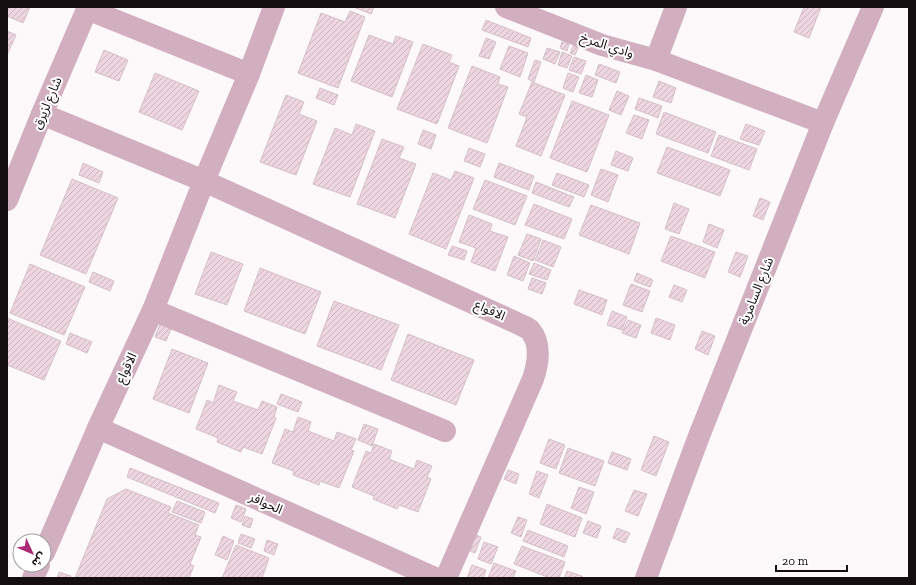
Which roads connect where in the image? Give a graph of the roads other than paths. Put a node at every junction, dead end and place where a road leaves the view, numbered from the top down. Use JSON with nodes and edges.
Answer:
{"nodes":[{"id":1,"x":274,"y":7,"type":"edge"},
{"id":2,"x":506,"y":7,"type":"edge"},
{"id":3,"x":676,"y":7,"type":"edge"},
{"id":4,"x":873,"y":7,"type":"edge"},
{"id":5,"x":87,"y":8,"type":"edge"},
{"id":6,"x":656,"y":60,"type":"junction"},
{"id":7,"x":249,"y":74,"type":"junction"},
{"id":8,"x":42,"y":114,"type":"junction"},
{"id":9,"x":823,"y":123,"type":"junction"},
{"id":10,"x":204,"y":181,"type":"junction"},
{"id":11,"x":7,"y":200,"type":"edge"},
{"id":12,"x":153,"y":310,"type":"junction"},
{"id":13,"x":98,"y":428,"type":"junction"},
{"id":14,"x":445,"y":431,"type":"dead end"},
{"id":15,"x":52,"y":534,"type":"edge"},
{"id":16,"x":435,"y":578,"type":"edge"},
{"id":17,"x":446,"y":578,"type":"edge"},
{"id":18,"x":646,"y":578,"type":"edge"}],
"edges":[{"from":1,"to":7,"type":"street"},
{"from":2,"to":6,"type":"street","name":"وادي المرخ"},
{"from":3,"to":6,"type":"street"},
{"from":4,"to":9,"type":"street","name":"شارع السامرية"},
{"from":5,"to":7,"type":"street"},
{"from":5,"to":8,"type":"street","name":"شارع لزيرق"},
{"from":6,"to":9,"type":"street","name":"وادي المرخ"},
{"from":7,"to":10,"type":"street"},
{"from":8,"to":10,"type":"street","name":"الاقواع"},
{"from":8,"to":11,"type":"street","name":"شارع لزيرق"},
{"from":9,"to":18,"type":"street","name":"شارع السامرية"},
{"from":10,"to":12,"type":"street","name":"الاقواع"},
{"from":10,"to":17,"type":"street","name":"الاقواع"},
{"from":12,"to":13,"type":"street","name":"الاقواع"},
{"from":12,"to":14,"type":"street"},
{"from":13,"to":15,"type":"street","name":"الاقواع"},
{"from":13,"to":16,"type":"street","name":"الحوافر"}]}
